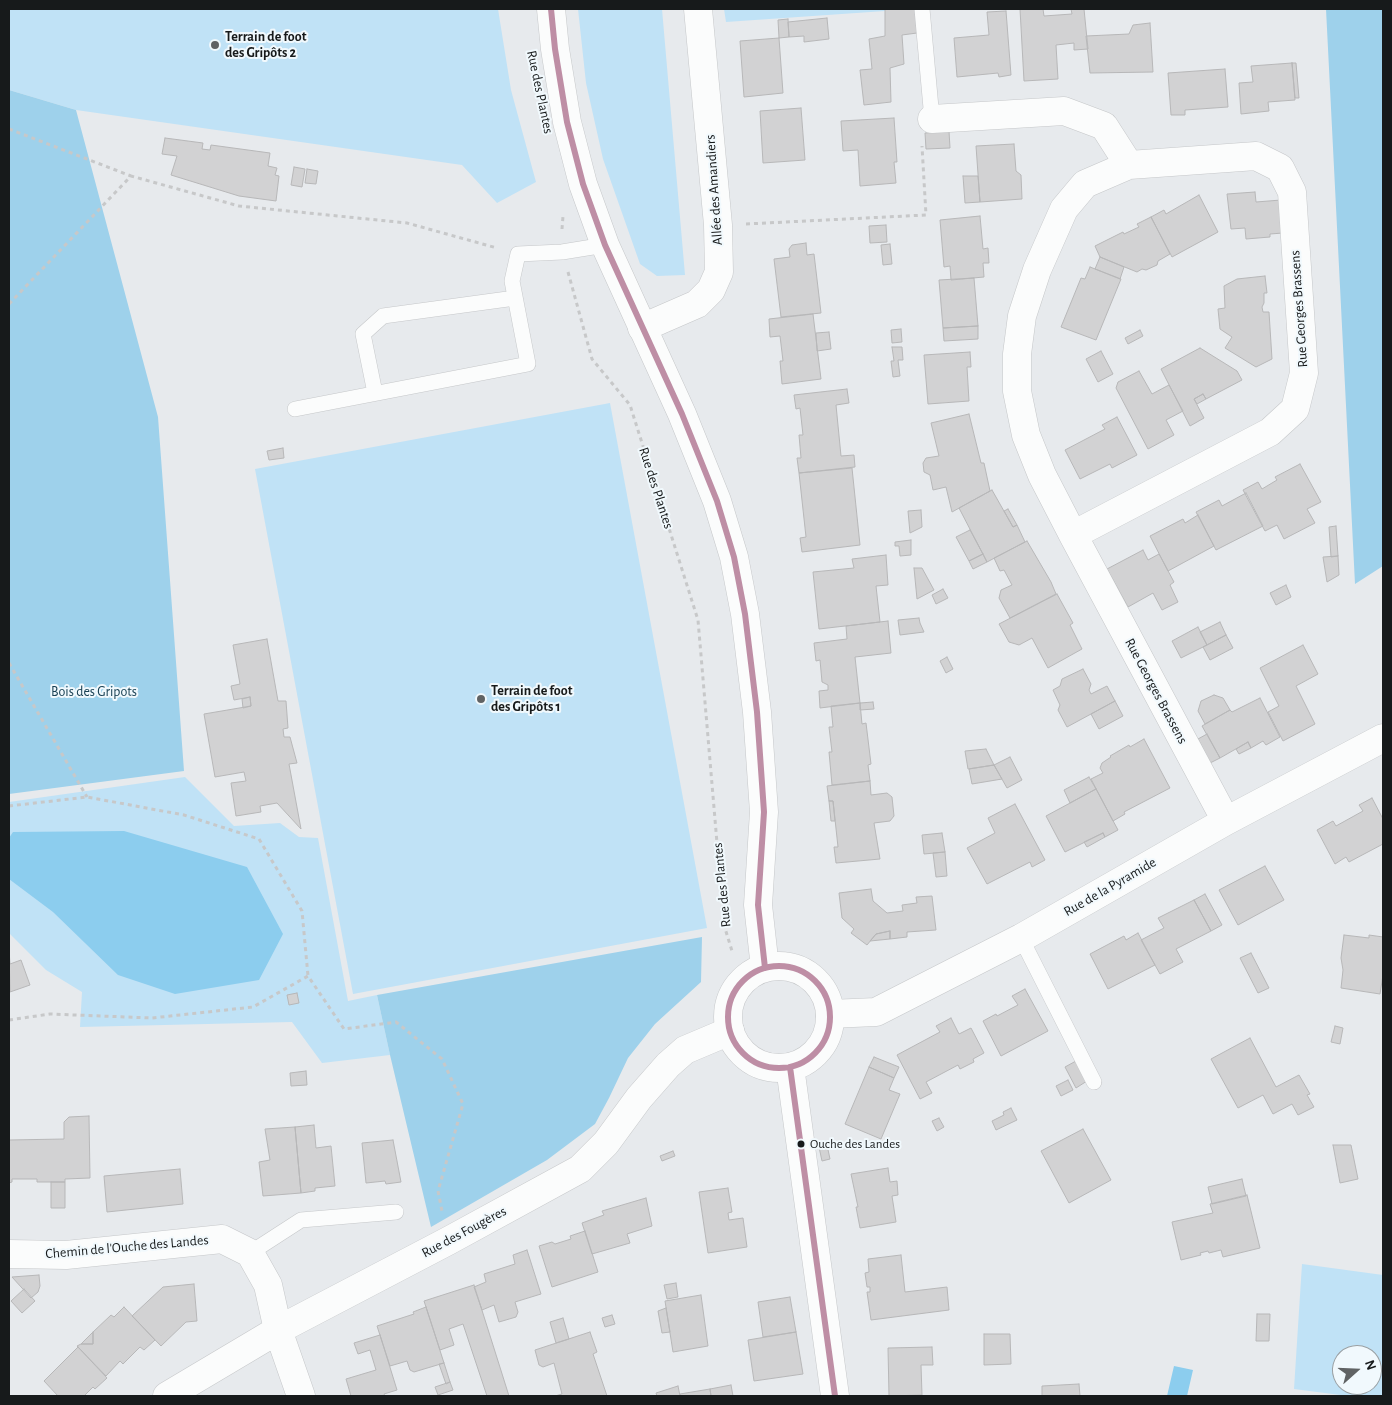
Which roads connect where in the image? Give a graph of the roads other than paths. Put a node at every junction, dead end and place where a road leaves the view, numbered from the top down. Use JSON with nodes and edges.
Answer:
{"nodes":[{"id":1,"x":551,"y":9,"type":"edge"},
{"id":2,"x":698,"y":9,"type":"edge"},
{"id":3,"x":922,"y":9,"type":"edge"},
{"id":4,"x":932,"y":120,"type":"joint"},
{"id":5,"x":1129,"y":165,"type":"junction"},
{"id":6,"x":605,"y":245,"type":"junction"},
{"id":7,"x":515,"y":298,"type":"junction"},
{"id":8,"x":642,"y":328,"type":"junction"},
{"id":9,"x":375,"y":393,"type":"junction"},
{"id":10,"x":295,"y":409,"type":"dead end"},
{"id":11,"x":1073,"y":535,"type":"junction"},
{"id":12,"x":1383,"y":738,"type":"edge"},
{"id":13,"x":1226,"y":821,"type":"junction"},
{"id":14,"x":1022,"y":938,"type":"junction"},
{"id":15,"x":765,"y":968,"type":"junction"},
{"id":16,"x":830,"y":1014,"type":"junction"},
{"id":17,"x":730,"y":1031,"type":"junction"},
{"id":18,"x":790,"y":1067,"type":"junction"},
{"id":19,"x":1094,"y":1082,"type":"dead end"},
{"id":20,"x":396,"y":1212,"type":"dead end"},
{"id":21,"x":250,"y":1253,"type":"junction"},
{"id":22,"x":9,"y":1254,"type":"edge"},
{"id":23,"x":278,"y":1330,"type":"junction"},
{"id":24,"x":166,"y":1396,"type":"edge"},
{"id":25,"x":301,"y":1396,"type":"edge"},
{"id":26,"x":835,"y":1396,"type":"edge"}],
"edges":[{"from":1,"to":6,"type":"street","name":"Rue des Plantes"},
{"from":2,"to":8,"type":"street","name":"Allée des Amandiers"},
{"from":3,"to":4,"type":"lane"},
{"from":4,"to":5,"type":"street"},
{"from":5,"to":11,"type":"street","name":"Rue Georges Brassens"},
{"from":5,"to":11,"type":"street","name":"Rue Georges Brassens"},
{"from":6,"to":7,"type":"lane"},
{"from":6,"to":8,"type":"street","name":"Rue des Plantes"},
{"from":7,"to":9,"type":"lane"},
{"from":7,"to":9,"type":"lane"},
{"from":8,"to":15,"type":"street","name":"Rue des Plantes"},
{"from":9,"to":10,"type":"lane"},
{"from":11,"to":13,"type":"street","name":"Rue Georges Brassens"},
{"from":12,"to":13,"type":"street","name":"Rue de la Pyramide"},
{"from":13,"to":14,"type":"street","name":"Rue de la Pyramide"},
{"from":14,"to":16,"type":"street","name":"Rue de la Pyramide"},
{"from":14,"to":19,"type":"lane"},
{"from":15,"to":16,"type":"street"},
{"from":15,"to":17,"type":"street"},
{"from":16,"to":18,"type":"street"},
{"from":17,"to":18,"type":"street"},
{"from":17,"to":23,"type":"street","name":"Rue des Fougères"},
{"from":18,"to":26,"type":"street"},
{"from":20,"to":21,"type":"lane"},
{"from":21,"to":22,"type":"street","name":"Chemin de l'Ouche des Landes"},
{"from":21,"to":23,"type":"street"},
{"from":23,"to":24,"type":"street","name":"Rue des Fougères"},
{"from":23,"to":25,"type":"street"}]}
